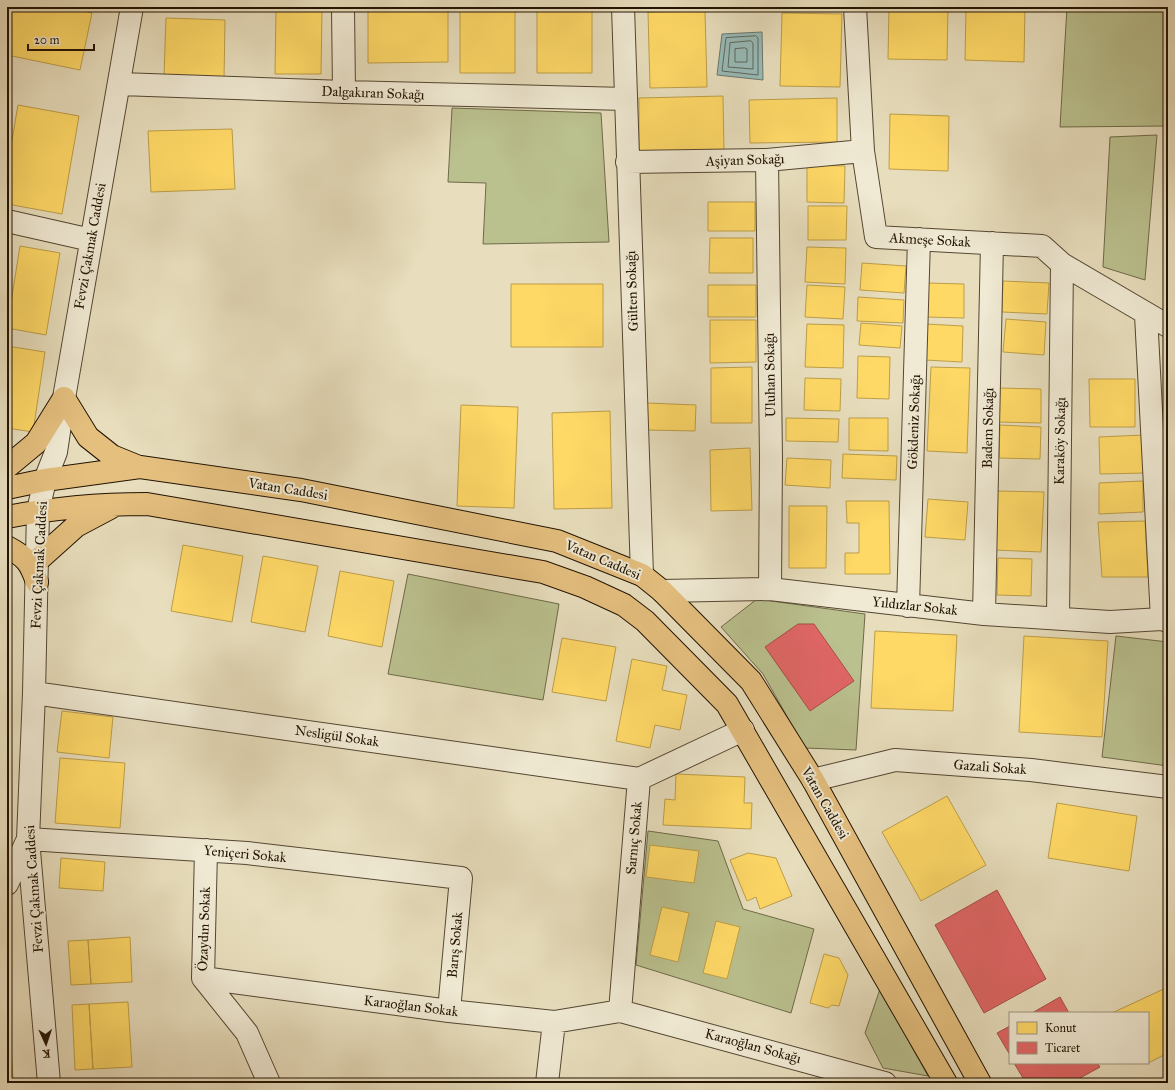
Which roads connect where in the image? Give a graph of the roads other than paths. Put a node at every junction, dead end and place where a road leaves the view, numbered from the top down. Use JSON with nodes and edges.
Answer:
{"nodes":[{"id":1,"x":132,"y":7,"type":"edge"},
{"id":2,"x":343,"y":7,"type":"edge"},
{"id":3,"x":623,"y":7,"type":"edge"},
{"id":4,"x":855,"y":7,"type":"edge"},
{"id":5,"x":120,"y":84,"type":"junction"},
{"id":6,"x":344,"y":92,"type":"junction"},
{"id":7,"x":626,"y":99,"type":"junction"},
{"id":8,"x":863,"y":151,"type":"junction"},
{"id":9,"x":767,"y":160,"type":"junction"},
{"id":10,"x":627,"y":162,"type":"junction"},
{"id":11,"x":7,"y":221,"type":"edge"},
{"id":12,"x":91,"y":240,"type":"junction"},
{"id":13,"x":920,"y":240,"type":"junction"},
{"id":14,"x":992,"y":243,"type":"junction"},
{"id":15,"x":1062,"y":264,"type":"junction"},
{"id":16,"x":1168,"y":311,"type":"edge"},
{"id":17,"x":1146,"y":315,"type":"junction"},
{"id":18,"x":1168,"y":326,"type":"edge"},
{"id":19,"x":64,"y":398,"type":"junction"},
{"id":20,"x":7,"y":467,"type":"edge"},
{"id":21,"x":140,"y":467,"type":"junction"},
{"id":22,"x":46,"y":480,"type":"junction"},
{"id":23,"x":7,"y":488,"type":"edge"},
{"id":24,"x":117,"y":504,"type":"junction"},
{"id":25,"x":38,"y":511,"type":"junction"},
{"id":26,"x":7,"y":517,"type":"edge"},
{"id":27,"x":1163,"y":537,"type":"edge"},
{"id":28,"x":7,"y":547,"type":"edge"},
{"id":29,"x":37,"y":561,"type":"junction"},
{"id":30,"x":642,"y":574,"type":"junction"},
{"id":31,"x":37,"y":582,"type":"junction"},
{"id":32,"x":770,"y":589,"type":"junction"},
{"id":33,"x":662,"y":591,"type":"junction"},
{"id":34,"x":908,"y":606,"type":"junction"},
{"id":35,"x":984,"y":614,"type":"junction"},
{"id":36,"x":1058,"y":618,"type":"junction"},
{"id":37,"x":1165,"y":620,"type":"edge"},
{"id":38,"x":34,"y":693,"type":"junction"},
{"id":39,"x":743,"y":730,"type":"junction"},
{"id":40,"x":639,"y":779,"type":"junction"},
{"id":41,"x":813,"y":780,"type":"junction"},
{"id":42,"x":1168,"y":787,"type":"edge"},
{"id":43,"x":28,"y":839,"type":"junction"},
{"id":44,"x":206,"y":850,"type":"junction"},
{"id":45,"x":461,"y":878,"type":"joint"},
{"id":46,"x":7,"y":884,"type":"edge"},
{"id":47,"x":203,"y":978,"type":"junction"},
{"id":48,"x":620,"y":1010,"type":"junction"},
{"id":49,"x":450,"y":1011,"type":"junction"},
{"id":50,"x":554,"y":1022,"type":"junction"},
{"id":51,"x":49,"y":1083,"type":"edge"},
{"id":52,"x":269,"y":1083,"type":"edge"},
{"id":53,"x":547,"y":1083,"type":"edge"},
{"id":54,"x":885,"y":1083,"type":"edge"},
{"id":55,"x":946,"y":1083,"type":"edge"},
{"id":56,"x":980,"y":1083,"type":"edge"}],
"edges":[{"from":1,"to":5,"type":"street","name":"Fevzi Çakmak Caddesi"},
{"from":2,"to":6,"type":"street"},
{"from":3,"to":7,"type":"street","name":"Gülten Sokağı"},
{"from":4,"to":8,"type":"street","name":"Akmeşe Sokak"},
{"from":5,"to":6,"type":"street","name":"Dalgakıran Sokağı"},
{"from":5,"to":12,"type":"street","name":"Fevzi Çakmak Caddesi"},
{"from":6,"to":7,"type":"street","name":"Dalgakıran Sokağı"},
{"from":7,"to":10,"type":"street","name":"Gülten Sokağı"},
{"from":8,"to":9,"type":"street","name":"Aşiyan Sokağı"},
{"from":8,"to":13,"type":"street","name":"Akmeşe Sokak"},
{"from":9,"to":10,"type":"street","name":"Aşiyan Sokağı"},
{"from":9,"to":32,"type":"street","name":"Uluhan Sokağı"},
{"from":10,"to":30,"type":"street","name":"Gülten Sokağı"},
{"from":11,"to":12,"type":"street"},
{"from":12,"to":19,"type":"street","name":"Fevzi Çakmak Caddesi"},
{"from":13,"to":14,"type":"street","name":"Akmeşe Sokak"},
{"from":13,"to":34,"type":"street","name":"Gökdeniz Sokağı"},
{"from":14,"to":15,"type":"street","name":"Akmeşe Sokak"},
{"from":14,"to":35,"type":"street","name":"Badem Sokağı"},
{"from":15,"to":17,"type":"street","name":"Akmeşe Sokak"},
{"from":15,"to":36,"type":"street","name":"Karaköy Sokağı"},
{"from":16,"to":18,"type":"street"},
{"from":17,"to":18,"type":"street","name":"Akmeşe Sokak"},
{"from":17,"to":27,"type":"street"},
{"from":19,"to":20,"type":"main road"},
{"from":19,"to":21,"type":"main road"},
{"from":19,"to":22,"type":"street","name":"Fevzi Çakmak Caddesi"},
{"from":21,"to":22,"type":"main road","name":"Vatan Caddesi"},
{"from":21,"to":30,"type":"main road","name":"Vatan Caddesi"},
{"from":22,"to":23,"type":"main road","name":"Vatan Caddesi"},
{"from":22,"to":25,"type":"street","name":"Fevzi Çakmak Caddesi"},
{"from":24,"to":25,"type":"main road"},
{"from":24,"to":29,"type":"main road"},
{"from":24,"to":39,"type":"main road"},
{"from":25,"to":26,"type":"main road"},
{"from":25,"to":29,"type":"street","name":"Fevzi Çakmak Caddesi"},
{"from":27,"to":37,"type":"street"},
{"from":28,"to":31,"type":"main road"},
{"from":29,"to":31,"type":"street","name":"Fevzi Çakmak Caddesi"},
{"from":30,"to":33,"type":"main road","name":"Vatan Caddesi"},
{"from":31,"to":38,"type":"street","name":"Fevzi Çakmak Caddesi"},
{"from":32,"to":33,"type":"street","name":"Yıldızlar Sokak"},
{"from":32,"to":34,"type":"street","name":"Yıldızlar Sokak"},
{"from":33,"to":41,"type":"main road","name":"Vatan Caddesi"},
{"from":34,"to":35,"type":"street","name":"Yıldızlar Sokak"},
{"from":35,"to":36,"type":"street","name":"Yıldızlar Sokak"},
{"from":36,"to":37,"type":"street","name":"Yıldızlar Sokak"},
{"from":38,"to":40,"type":"street","name":"Nesligül Sokak"},
{"from":38,"to":43,"type":"street","name":"Fevzi Çakmak Caddesi"},
{"from":39,"to":40,"type":"street"},
{"from":39,"to":55,"type":"main road"},
{"from":40,"to":48,"type":"street","name":"Sarnıç Sokak"},
{"from":41,"to":42,"type":"street","name":"Gazali Sokak"},
{"from":41,"to":56,"type":"main road","name":"Vatan Caddesi"},
{"from":43,"to":44,"type":"street","name":"Yeniçeri Sokak"},
{"from":43,"to":46,"type":"street"},
{"from":43,"to":51,"type":"street","name":"Fevzi Çakmak Caddesi"},
{"from":44,"to":45,"type":"street","name":"Yeniçeri Sokak"},
{"from":44,"to":47,"type":"street","name":"Özaydın Sokak"},
{"from":45,"to":49,"type":"street","name":"Barış Sokak"},
{"from":47,"to":49,"type":"street","name":"Karaoğlan Sokak"},
{"from":47,"to":52,"type":"street","name":"Özaydın Sokak"},
{"from":48,"to":50,"type":"street","name":"Karaoğlan Sokak"},
{"from":48,"to":54,"type":"street","name":"Karaoğlan Sokağı"},
{"from":49,"to":50,"type":"street","name":"Karaoğlan Sokak"},
{"from":50,"to":53,"type":"street"}]}
